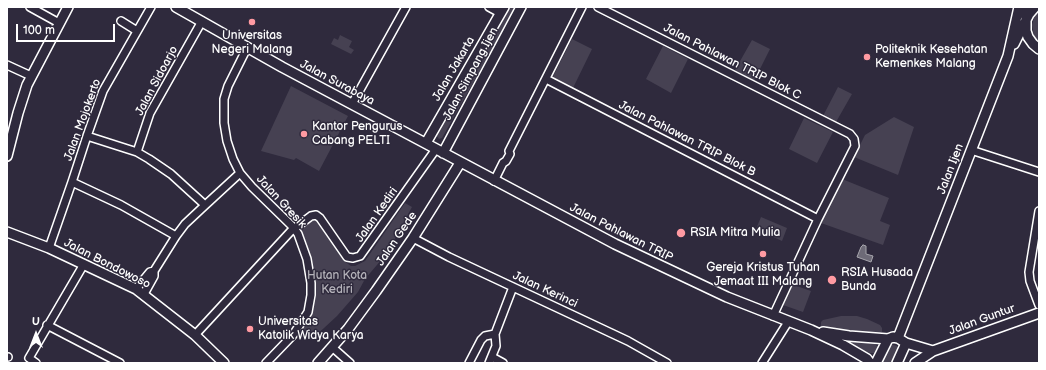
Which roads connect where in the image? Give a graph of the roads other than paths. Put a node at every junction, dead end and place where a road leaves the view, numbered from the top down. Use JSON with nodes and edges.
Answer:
{"nodes":[{"id":1,"x":30,"y":7,"type":"edge"},
{"id":2,"x":68,"y":7,"type":"edge"},
{"id":3,"x":151,"y":7,"type":"edge"},
{"id":4,"x":176,"y":7,"type":"edge"},
{"id":5,"x":406,"y":7,"type":"edge"},
{"id":6,"x":488,"y":7,"type":"edge"},
{"id":7,"x":521,"y":7,"type":"edge"},
{"id":8,"x":582,"y":7,"type":"edge"},
{"id":9,"x":598,"y":7,"type":"edge"},
{"id":10,"x":1019,"y":7,"type":"edge"},
{"id":11,"x":1025,"y":7,"type":"edge"},
{"id":12,"x":1035,"y":7,"type":"edge"},
{"id":13,"x":502,"y":10,"type":"edge"},
{"id":14,"x":1026,"y":20,"type":"junction"},
{"id":15,"x":121,"y":21,"type":"dead end"},
{"id":16,"x":202,"y":22,"type":"junction"},
{"id":17,"x":59,"y":23,"type":"junction"},
{"id":18,"x":137,"y":31,"type":"junction"},
{"id":19,"x":247,"y":48,"type":"junction"},
{"id":20,"x":1039,"y":49,"type":"edge"},
{"id":21,"x":1008,"y":56,"type":"junction"},
{"id":22,"x":7,"y":65,"type":"edge"},
{"id":23,"x":31,"y":76,"type":"junction"},
{"id":24,"x":546,"y":79,"type":"junction"},
{"id":25,"x":352,"y":104,"type":"junction"},
{"id":26,"x":10,"y":132,"type":"edge"},
{"id":27,"x":87,"y":136,"type":"junction"},
{"id":28,"x":426,"y":143,"type":"junction"},
{"id":29,"x":971,"y":150,"type":"junction"},
{"id":30,"x":439,"y":151,"type":"junction"},
{"id":31,"x":137,"y":152,"type":"junction"},
{"id":32,"x":7,"y":156,"type":"edge"},
{"id":33,"x":460,"y":163,"type":"junction"},
{"id":34,"x":1039,"y":172,"type":"edge"},
{"id":35,"x":240,"y":174,"type":"junction"},
{"id":36,"x":494,"y":181,"type":"junction"},
{"id":37,"x":72,"y":182,"type":"junction"},
{"id":38,"x":205,"y":205,"type":"junction"},
{"id":39,"x":1039,"y":211,"type":"edge"},
{"id":40,"x":818,"y":219,"type":"junction"},
{"id":41,"x":294,"y":228,"type":"junction"},
{"id":42,"x":7,"y":232,"type":"edge"},
{"id":43,"x":176,"y":236,"type":"junction"},
{"id":44,"x":413,"y":238,"type":"junction"},
{"id":45,"x":49,"y":248,"type":"junction"},
{"id":46,"x":84,"y":264,"type":"junction"},
{"id":47,"x":513,"y":287,"type":"junction"},
{"id":48,"x":140,"y":292,"type":"junction"},
{"id":49,"x":1039,"y":305,"type":"edge"},
{"id":50,"x":1039,"y":313,"type":"edge"},
{"id":51,"x":773,"y":316,"type":"junction"},
{"id":52,"x":788,"y":322,"type":"junction"},
{"id":53,"x":47,"y":325,"type":"junction"},
{"id":54,"x":811,"y":330,"type":"junction"},
{"id":55,"x":495,"y":334,"type":"junction"},
{"id":56,"x":194,"y":335,"type":"junction"},
{"id":57,"x":897,"y":340,"type":"junction"},
{"id":58,"x":332,"y":347,"type":"junction"},
{"id":59,"x":934,"y":351,"type":"junction"},
{"id":60,"x":491,"y":360,"type":"edge"},
{"id":61,"x":36,"y":363,"type":"edge"},
{"id":62,"x":120,"y":363,"type":"edge"},
{"id":63,"x":224,"y":363,"type":"edge"},
{"id":64,"x":266,"y":363,"type":"edge"},
{"id":65,"x":318,"y":363,"type":"edge"},
{"id":66,"x":350,"y":363,"type":"edge"},
{"id":67,"x":469,"y":363,"type":"edge"},
{"id":68,"x":503,"y":363,"type":"edge"},
{"id":69,"x":667,"y":363,"type":"edge"},
{"id":70,"x":762,"y":363,"type":"edge"},
{"id":71,"x":870,"y":363,"type":"edge"},
{"id":72,"x":876,"y":363,"type":"edge"},
{"id":73,"x":897,"y":363,"type":"edge"},
{"id":74,"x":915,"y":363,"type":"edge"}],
"edges":[{"from":1,"to":17,"type":"street"},
{"from":2,"to":17,"type":"main road"},
{"from":3,"to":18,"type":"street","name":"Jalan Mojokerto"},
{"from":4,"to":16,"type":"main road","name":"Jalan Surabaya"},
{"from":5,"to":25,"type":"street"},
{"from":6,"to":13,"type":"street"},
{"from":7,"to":30,"type":"main road","name":"Jalan Simpang Ijen"},
{"from":8,"to":24,"type":"street"},
{"from":9,"to":40,"type":"street","name":"Jalan Pahlawan TRIP Blok C"},
{"from":10,"to":21,"type":"main road","name":"Jalan Ijen"},
{"from":11,"to":14,"type":"main road"},
{"from":12,"to":14,"type":"main road"},
{"from":13,"to":28,"type":"main road","name":"Jalan Jakarta"},
{"from":14,"to":20,"type":"main road"},
{"from":14,"to":21,"type":"main road"},
{"from":15,"to":18,"type":"street"},
{"from":16,"to":19,"type":"main road","name":"Jalan Surabaya"},
{"from":16,"to":31,"type":"street","name":"Jalan Sidoarjo"},
{"from":17,"to":23,"type":"main road"},
{"from":18,"to":27,"type":"street","name":"Jalan Mojokerto"},
{"from":19,"to":25,"type":"main road","name":"Jalan Surabaya"},
{"from":19,"to":35,"type":"street","name":"Jalan Gresik"},
{"from":21,"to":29,"type":"main road","name":"Jalan Ijen"},
{"from":22,"to":23,"type":"street"},
{"from":23,"to":26,"type":"main road"},
{"from":24,"to":36,"type":"street"},
{"from":24,"to":40,"type":"street","name":"Jalan Pahlawan TRIP Blok B"},
{"from":25,"to":28,"type":"main road","name":"Jalan Surabaya"},
{"from":26,"to":32,"type":"main road"},
{"from":27,"to":31,"type":"street"},
{"from":27,"to":37,"type":"street","name":"Jalan Mojokerto"},
{"from":28,"to":30,"type":"main road","name":"Jalan Pahlawan TRIP"},
{"from":29,"to":34,"type":"street"},
{"from":29,"to":57,"type":"main road","name":"Jalan Ijen"},
{"from":30,"to":33,"type":"main road","name":"Jalan Pahlawan TRIP"},
{"from":30,"to":41,"type":"street","name":"Jalan Kediri"},
{"from":31,"to":38,"type":"street"},
{"from":33,"to":36,"type":"main road","name":"Jalan Pahlawan TRIP"},
{"from":33,"to":44,"type":"main road","name":"Jalan Gede"},
{"from":35,"to":38,"type":"street"},
{"from":35,"to":41,"type":"street","name":"Jalan Gresik"},
{"from":36,"to":51,"type":"main road","name":"Jalan Pahlawan TRIP"},
{"from":37,"to":43,"type":"street"},
{"from":37,"to":45,"type":"street","name":"Jalan Mojokerto"},
{"from":38,"to":43,"type":"street"},
{"from":39,"to":49,"type":"street"},
{"from":40,"to":51,"type":"street"},
{"from":41,"to":56,"type":"street"},
{"from":41,"to":64,"type":"street","name":"Jalan Gresik"},
{"from":42,"to":45,"type":"main road","name":"Jalan Bondowoso"},
{"from":43,"to":48,"type":"street"},
{"from":44,"to":47,"type":"street","name":"Jalan Kerinci"},
{"from":44,"to":58,"type":"main road","name":"Jalan Gede"},
{"from":45,"to":46,"type":"main road","name":"Jalan Bondowoso"},
{"from":46,"to":48,"type":"main road","name":"Jalan Bondowoso"},
{"from":46,"to":53,"type":"street"},
{"from":47,"to":55,"type":"street"},
{"from":47,"to":69,"type":"street","name":"Jalan Kerinci"},
{"from":48,"to":56,"type":"main road","name":"Jalan Bondowoso"},
{"from":50,"to":59,"type":"main road","name":"Jalan Guntur"},
{"from":51,"to":52,"type":"main road","name":"Jalan Pahlawan TRIP"},
{"from":52,"to":54,"type":"main road","name":"Jalan Pahlawan TRIP"},
{"from":52,"to":70,"type":"street"},
{"from":53,"to":61,"type":"street"},
{"from":53,"to":62,"type":"street"},
{"from":54,"to":57,"type":"main road","name":"Jalan Pahlawan TRIP"},
{"from":54,"to":71,"type":"main road","name":"Jalan Pahlawan TRIP"},
{"from":55,"to":60,"type":"street"},
{"from":55,"to":67,"type":"street"},
{"from":56,"to":63,"type":"main road","name":"Jalan Bondowoso"},
{"from":57,"to":59,"type":"main road","name":"Jalan Pahlawan TRIP"},
{"from":57,"to":72,"type":"main road"},
{"from":57,"to":73,"type":"main road"},
{"from":58,"to":65,"type":"main road","name":"Jalan Gede"},
{"from":58,"to":66,"type":"street"},
{"from":59,"to":74,"type":"main road","name":"Jalan Guntur"},
{"from":60,"to":68,"type":"street"}]}
